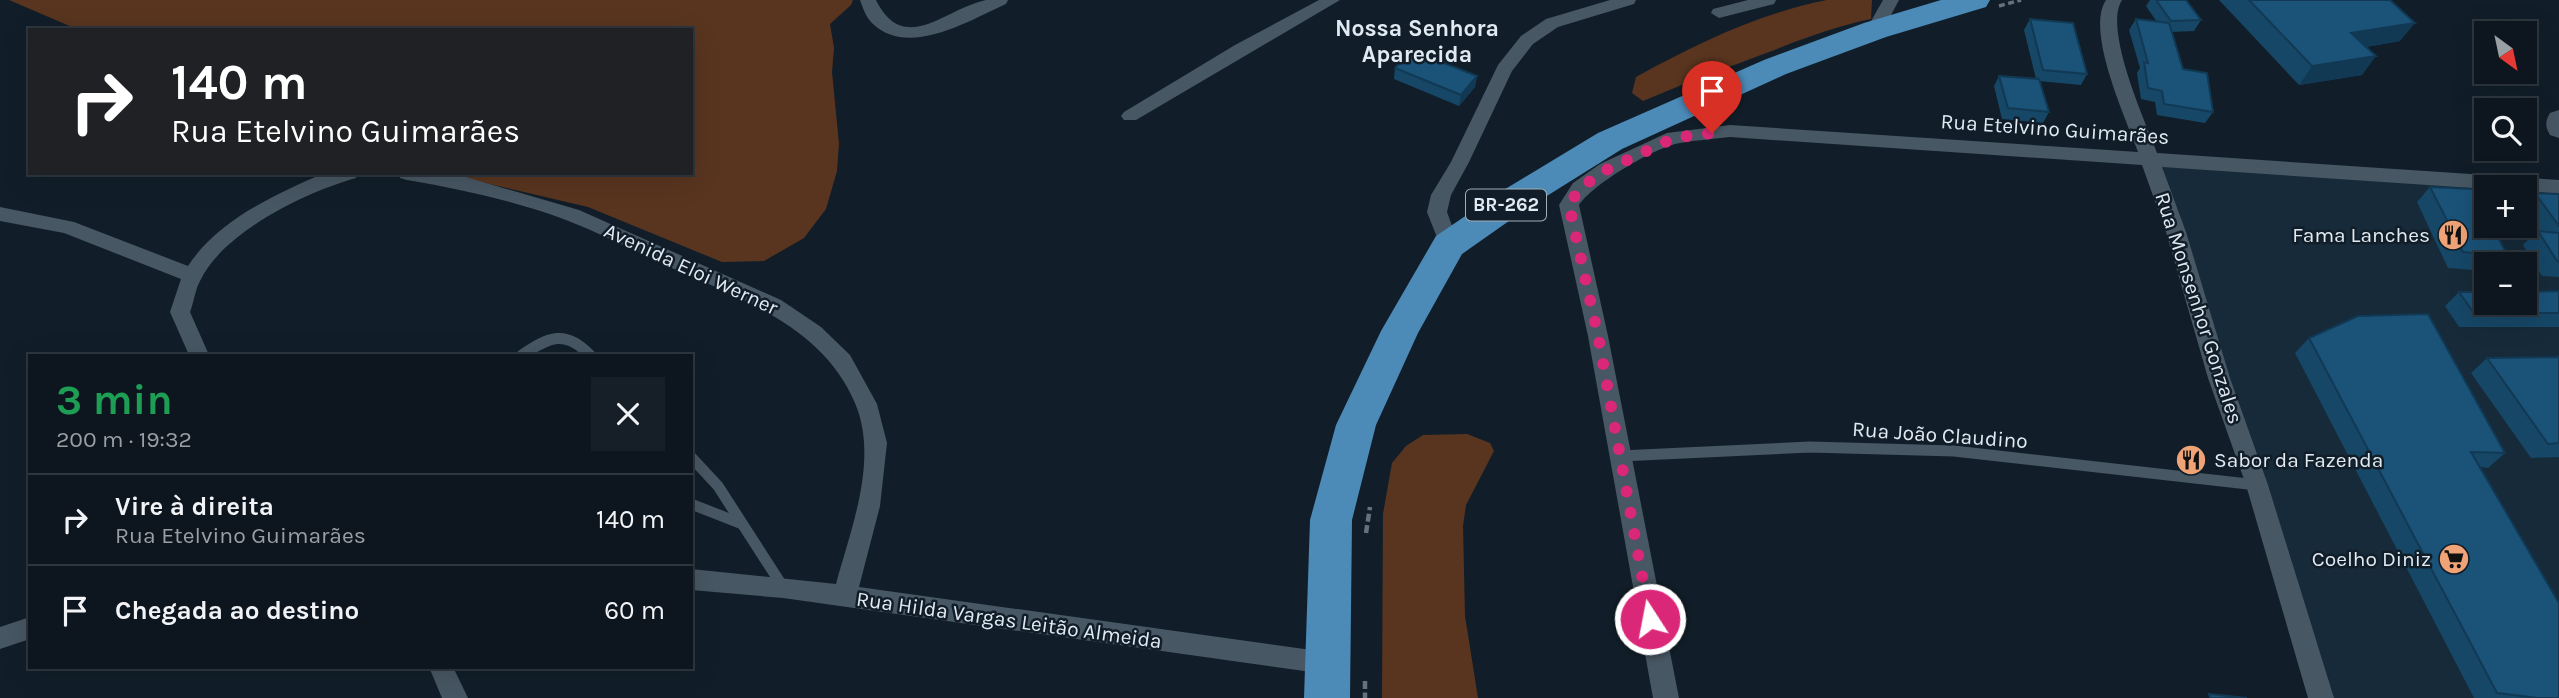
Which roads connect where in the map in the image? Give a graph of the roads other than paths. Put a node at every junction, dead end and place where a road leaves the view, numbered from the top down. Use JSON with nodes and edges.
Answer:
{"nodes":[{"id":1,"x":868,"y":0,"type":"edge"},
{"id":2,"x":1000,"y":0,"type":"edge"},
{"id":3,"x":1332,"y":0,"type":"edge"},
{"id":4,"x":1628,"y":0,"type":"edge"},
{"id":5,"x":1768,"y":0,"type":"edge"},
{"id":6,"x":1975,"y":0,"type":"edge"},
{"id":7,"x":2114,"y":0,"type":"edge"},
{"id":8,"x":1719,"y":13,"type":"dead end"},
{"id":9,"x":1883,"y":15,"type":"edge"},
{"id":10,"x":1130,"y":116,"type":"dead end"},
{"id":11,"x":2559,"y":118,"type":"edge"},
{"id":12,"x":2559,"y":129,"type":"edge"},
{"id":13,"x":2150,"y":157,"type":"junction"},
{"id":14,"x":337,"y":175,"type":"edge"},
{"id":15,"x":418,"y":175,"type":"edge"},
{"id":16,"x":2559,"y":187,"type":"edge"},
{"id":17,"x":0,"y":214,"type":"edge"},
{"id":18,"x":1449,"y":245,"type":"junction"},
{"id":19,"x":192,"y":275,"type":"junction"},
{"id":20,"x":199,"y":354,"type":"edge"},
{"id":21,"x":524,"y":354,"type":"edge"},
{"id":22,"x":589,"y":354,"type":"edge"},
{"id":23,"x":1620,"y":456,"type":"junction"},
{"id":24,"x":693,"y":459,"type":"edge"},
{"id":25,"x":2257,"y":485,"type":"junction"},
{"id":26,"x":693,"y":505,"type":"edge"},
{"id":27,"x":742,"y":524,"type":"junction"},
{"id":28,"x":693,"y":579,"type":"edge"},
{"id":29,"x":783,"y":587,"type":"junction"},
{"id":30,"x":844,"y":597,"type":"junction"},
{"id":31,"x":28,"y":629,"type":"edge"},
{"id":32,"x":0,"y":638,"type":"edge"},
{"id":33,"x":442,"y":669,"type":"edge"},
{"id":34,"x":1326,"y":680,"type":"edge"},
{"id":35,"x":455,"y":698,"type":"edge"},
{"id":36,"x":1666,"y":698,"type":"edge"},
{"id":37,"x":2321,"y":698,"type":"edge"}],
"edges":[{"from":1,"to":2,"type":"street"},
{"from":3,"to":10,"type":"street"},
{"from":4,"to":18,"type":"street"},
{"from":5,"to":8,"type":"street"},
{"from":6,"to":9,"type":"highway","number":"BR-262"},
{"from":7,"to":13,"type":"street","name":"Rua Monsenhor Gonzales"},
{"from":9,"to":18,"type":"highway","number":"BR-262"},
{"from":11,"to":12,"type":"street"},
{"from":13,"to":16,"type":"street","name":"Rua Etelvino Guimarães"},
{"from":13,"to":23,"type":"street","name":"Rua Etelvino Guimarães"},
{"from":13,"to":25,"type":"street","name":"Rua Monsenhor Gonzales"},
{"from":14,"to":19,"type":"street"},
{"from":15,"to":30,"type":"street","name":"Avenida Eloi Werner"},
{"from":17,"to":19,"type":"street"},
{"from":18,"to":34,"type":"highway","number":"BR-262"},
{"from":19,"to":20,"type":"street"},
{"from":21,"to":22,"type":"lane"},
{"from":23,"to":25,"type":"lane","name":"Rua João Claudino"},
{"from":23,"to":36,"type":"street"},
{"from":24,"to":27,"type":"lane"},
{"from":25,"to":37,"type":"street","name":"Rua Monsenhor Gonzales"},
{"from":26,"to":27,"type":"lane"},
{"from":27,"to":29,"type":"lane"},
{"from":28,"to":29,"type":"street","name":"Rua Hilda Vargas Leitão Almeida"},
{"from":29,"to":30,"type":"street","name":"Rua Hilda Vargas Leitão Almeida"},
{"from":30,"to":34,"type":"street","name":"Rua Hilda Vargas Leitão Almeida"},
{"from":31,"to":32,"type":"street"},
{"from":33,"to":35,"type":"street"}]}
